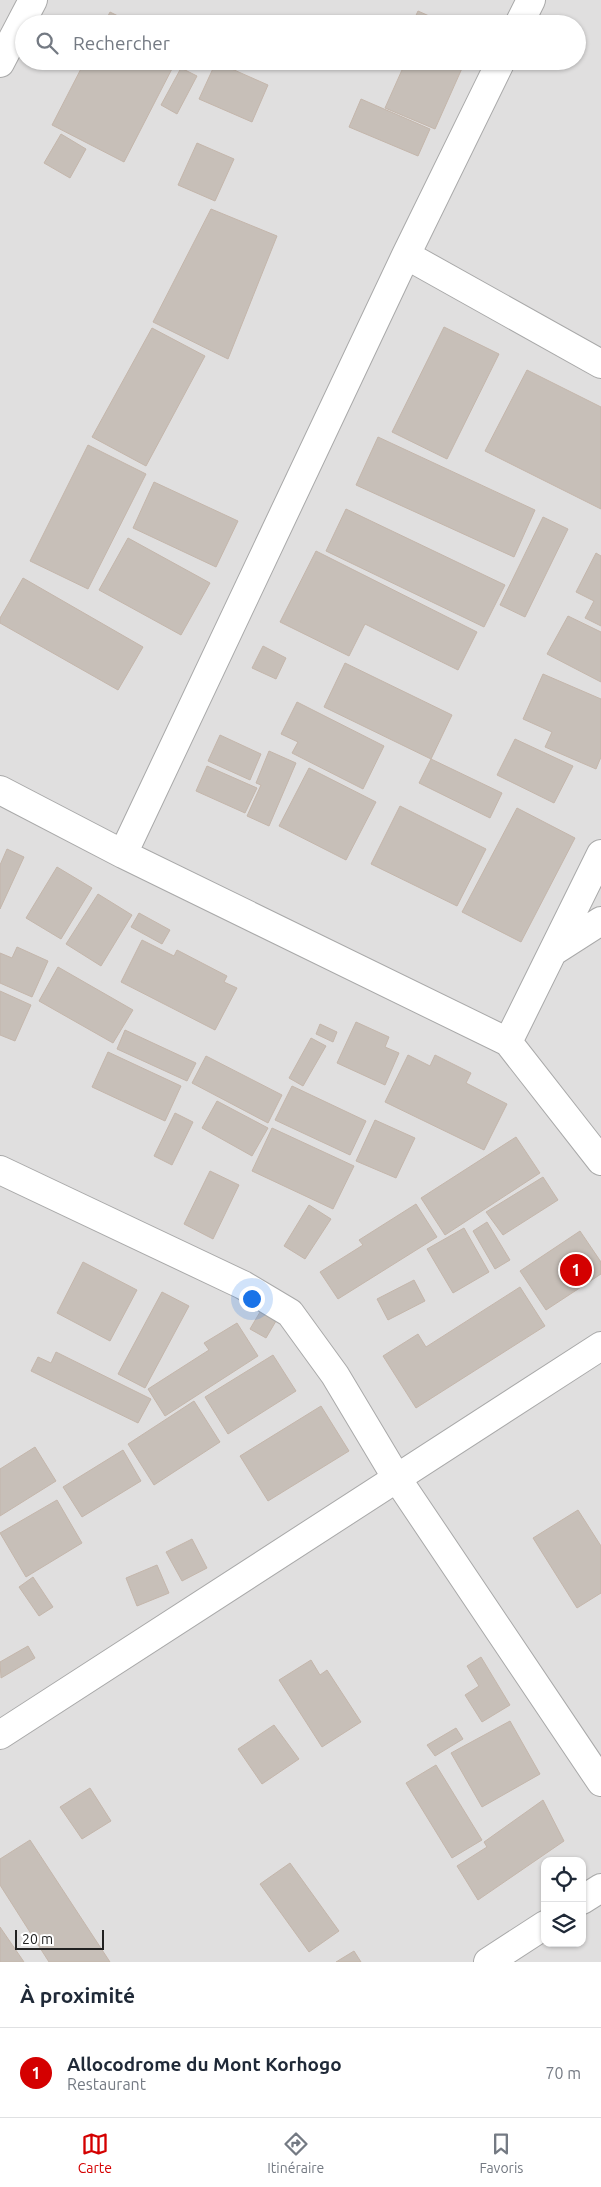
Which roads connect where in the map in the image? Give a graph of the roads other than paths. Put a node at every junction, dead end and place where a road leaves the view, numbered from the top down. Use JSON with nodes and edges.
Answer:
{"nodes":[{"id":1,"x":33,"y":0,"type":"edge"},
{"id":2,"x":531,"y":0,"type":"edge"},
{"id":3,"x":25,"y":15,"type":"edge"},
{"id":4,"x":524,"y":15,"type":"edge"},
{"id":5,"x":15,"y":34,"type":"edge"},
{"id":6,"x":0,"y":63,"type":"edge"},
{"id":7,"x":497,"y":70,"type":"edge"},
{"id":8,"x":406,"y":255,"type":"junction"},
{"id":9,"x":601,"y":364,"type":"edge"},
{"id":10,"x":0,"y":790,"type":"edge"},
{"id":11,"x":123,"y":854,"type":"junction"},
{"id":12,"x":601,"y":854,"type":"edge"},
{"id":13,"x":601,"y":921,"type":"edge"},
{"id":14,"x":554,"y":951,"type":"junction"},
{"id":15,"x":508,"y":1042,"type":"junction"},
{"id":16,"x":601,"y":1161,"type":"edge"},
{"id":17,"x":0,"y":1170,"type":"edge"},
{"id":18,"x":601,"y":1346,"type":"edge"},
{"id":19,"x":396,"y":1477,"type":"junction"},
{"id":20,"x":0,"y":1735,"type":"edge"},
{"id":21,"x":601,"y":1782,"type":"edge"},
{"id":22,"x":601,"y":1888,"type":"edge"},
{"id":23,"x":586,"y":1897,"type":"edge"},
{"id":24,"x":541,"y":1928,"type":"edge"},
{"id":25,"x":488,"y":1962,"type":"edge"}],
"edges":[{"from":1,"to":3,"type":"street"},
{"from":2,"to":4,"type":"street"},
{"from":5,"to":6,"type":"street"},
{"from":7,"to":8,"type":"street"},
{"from":8,"to":9,"type":"street"},
{"from":8,"to":11,"type":"street"},
{"from":10,"to":11,"type":"street"},
{"from":11,"to":15,"type":"street"},
{"from":12,"to":14,"type":"street"},
{"from":13,"to":14,"type":"street"},
{"from":14,"to":15,"type":"street"},
{"from":15,"to":16,"type":"street"},
{"from":17,"to":19,"type":"street"},
{"from":18,"to":19,"type":"street"},
{"from":19,"to":20,"type":"street"},
{"from":19,"to":21,"type":"street"},
{"from":22,"to":23,"type":"street"},
{"from":24,"to":25,"type":"street"}]}
